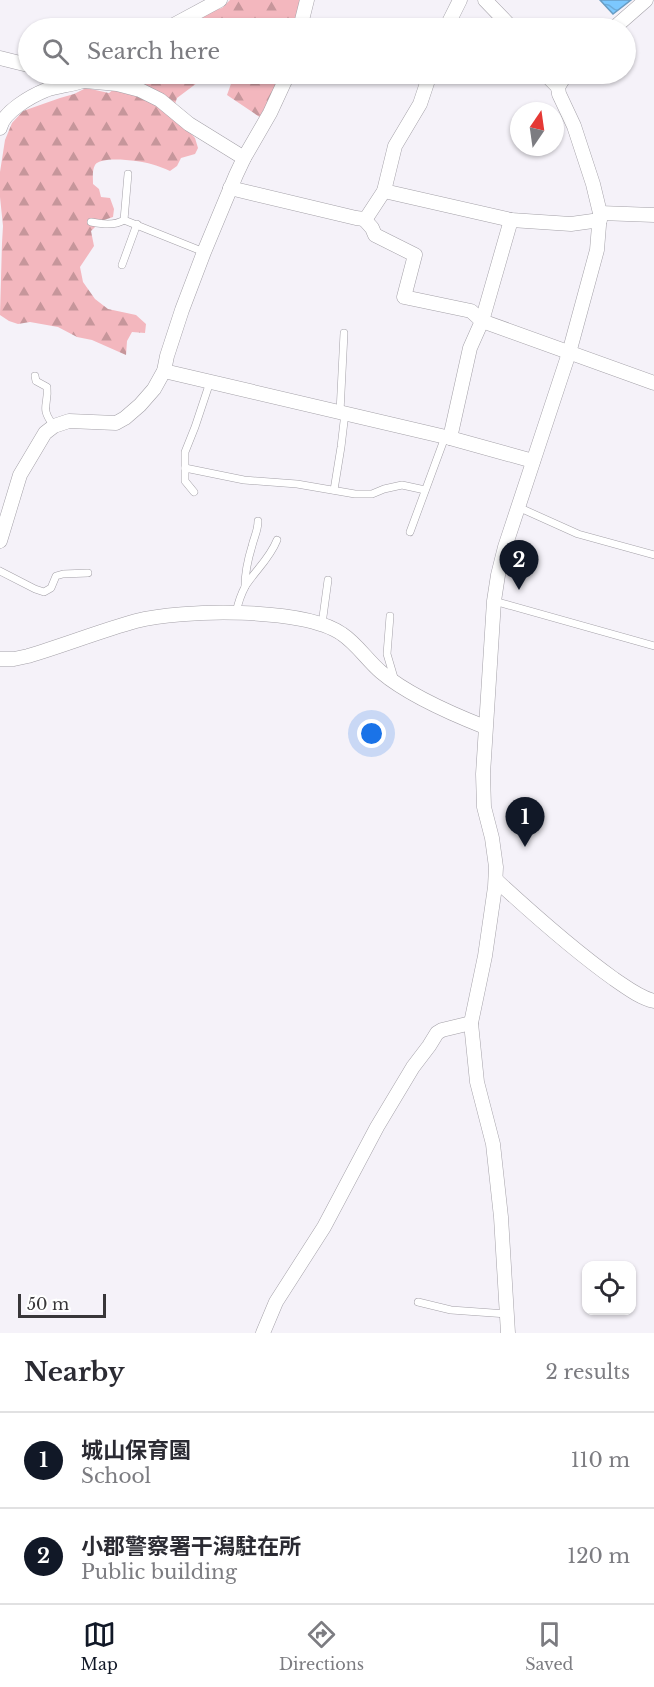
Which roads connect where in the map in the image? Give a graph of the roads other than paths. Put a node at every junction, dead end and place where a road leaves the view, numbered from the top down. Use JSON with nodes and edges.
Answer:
{"nodes":[{"id":1,"x":220,"y":0,"type":"edge"},
{"id":2,"x":307,"y":0,"type":"edge"},
{"id":3,"x":460,"y":0,"type":"edge"},
{"id":4,"x":485,"y":0,"type":"edge"},
{"id":5,"x":646,"y":0,"type":"edge"},
{"id":6,"x":187,"y":18,"type":"edge"},
{"id":7,"x":302,"y":18,"type":"edge"},
{"id":8,"x":451,"y":18,"type":"edge"},
{"id":9,"x":502,"y":18,"type":"edge"},
{"id":10,"x":625,"y":18,"type":"edge"},
{"id":11,"x":0,"y":58,"type":"edge"},
{"id":12,"x":18,"y":62,"type":"edge"},
{"id":13,"x":72,"y":84,"type":"edge"},
{"id":14,"x":117,"y":84,"type":"edge"},
{"id":15,"x":283,"y":84,"type":"edge"},
{"id":16,"x":427,"y":84,"type":"edge"},
{"id":17,"x":555,"y":84,"type":"edge"},
{"id":18,"x":560,"y":84,"type":"edge"},
{"id":19,"x":558,"y":87,"type":"junction"},
{"id":20,"x":0,"y":128,"type":"edge"},
{"id":21,"x":244,"y":158,"type":"junction"},
{"id":22,"x":128,"y":174,"type":"dead end"},
{"id":23,"x":230,"y":188,"type":"junction"},
{"id":24,"x":384,"y":191,"type":"junction"},
{"id":25,"x":654,"y":214,"type":"edge"},
{"id":26,"x":600,"y":216,"type":"junction"},
{"id":27,"x":364,"y":219,"type":"junction"},
{"id":28,"x":124,"y":220,"type":"junction"},
{"id":29,"x":510,"y":220,"type":"junction"},
{"id":30,"x":91,"y":222,"type":"dead end"},
{"id":31,"x":136,"y":224,"type":"junction"},
{"id":32,"x":204,"y":252,"type":"junction"},
{"id":33,"x":122,"y":265,"type":"dead end"},
{"id":34,"x":483,"y":321,"type":"junction"},
{"id":35,"x":344,"y":333,"type":"dead end"},
{"id":36,"x":569,"y":353,"type":"junction"},
{"id":37,"x":164,"y":371,"type":"junction"},
{"id":38,"x":35,"y":376,"type":"dead end"},
{"id":39,"x":210,"y":382,"type":"junction"},
{"id":40,"x":654,"y":383,"type":"edge"},
{"id":41,"x":343,"y":413,"type":"junction"},
{"id":42,"x":54,"y":426,"type":"junction"},
{"id":43,"x":447,"y":437,"type":"junction"},
{"id":44,"x":533,"y":461,"type":"junction"},
{"id":45,"x":185,"y":468,"type":"junction"},
{"id":46,"x":334,"y":490,"type":"junction"},
{"id":47,"x":425,"y":490,"type":"junction"},
{"id":48,"x":194,"y":492,"type":"dead end"},
{"id":49,"x":518,"y":507,"type":"junction"},
{"id":50,"x":3,"y":521,"type":"edge"},
{"id":51,"x":258,"y":521,"type":"dead end"},
{"id":52,"x":410,"y":532,"type":"dead end"},
{"id":53,"x":277,"y":540,"type":"dead end"},
{"id":54,"x":0,"y":541,"type":"edge"},
{"id":55,"x":654,"y":555,"type":"edge"},
{"id":56,"x":0,"y":571,"type":"edge"},
{"id":57,"x":88,"y":573,"type":"dead end"},
{"id":58,"x":328,"y":580,"type":"dead end"},
{"id":59,"x":245,"y":586,"type":"junction"},
{"id":60,"x":494,"y":601,"type":"junction"},
{"id":61,"x":236,"y":613,"type":"junction"},
{"id":62,"x":390,"y":616,"type":"dead end"},
{"id":63,"x":322,"y":624,"type":"junction"},
{"id":64,"x":654,"y":646,"type":"edge"},
{"id":65,"x":0,"y":659,"type":"edge"},
{"id":66,"x":395,"y":682,"type":"junction"},
{"id":67,"x":485,"y":727,"type":"junction"},
{"id":68,"x":496,"y":880,"type":"junction"},
{"id":69,"x":654,"y":1001,"type":"edge"},
{"id":70,"x":471,"y":1023,"type":"junction"},
{"id":71,"x":418,"y":1302,"type":"dead end"},
{"id":72,"x":508,"y":1314,"type":"junction"},
{"id":73,"x":263,"y":1333,"type":"edge"},
{"id":74,"x":508,"y":1333,"type":"edge"}],
"edges":[{"from":1,"to":6,"type":"street"},
{"from":2,"to":7,"type":"street"},
{"from":3,"to":8,"type":"street"},
{"from":4,"to":9,"type":"street"},
{"from":5,"to":10,"type":"street"},
{"from":11,"to":12,"type":"street"},
{"from":13,"to":20,"type":"street"},
{"from":14,"to":21,"type":"street"},
{"from":15,"to":21,"type":"street"},
{"from":16,"to":24,"type":"street"},
{"from":17,"to":19,"type":"street"},
{"from":18,"to":19,"type":"street"},
{"from":19,"to":26,"type":"street"},
{"from":21,"to":23,"type":"street"},
{"from":22,"to":28,"type":"lane"},
{"from":23,"to":27,"type":"street"},
{"from":23,"to":32,"type":"street"},
{"from":24,"to":27,"type":"street"},
{"from":24,"to":29,"type":"street"},
{"from":25,"to":26,"type":"street"},
{"from":26,"to":29,"type":"street"},
{"from":26,"to":36,"type":"street"},
{"from":27,"to":34,"type":"street"},
{"from":28,"to":30,"type":"lane"},
{"from":28,"to":31,"type":"lane"},
{"from":29,"to":34,"type":"street"},
{"from":31,"to":32,"type":"lane"},
{"from":31,"to":33,"type":"lane"},
{"from":32,"to":37,"type":"street"},
{"from":34,"to":36,"type":"street"},
{"from":34,"to":43,"type":"street"},
{"from":35,"to":41,"type":"lane"},
{"from":36,"to":40,"type":"street"},
{"from":36,"to":44,"type":"street"},
{"from":37,"to":39,"type":"street"},
{"from":37,"to":42,"type":"street"},
{"from":38,"to":42,"type":"lane"},
{"from":39,"to":41,"type":"street"},
{"from":39,"to":45,"type":"lane"},
{"from":41,"to":43,"type":"street"},
{"from":41,"to":46,"type":"lane"},
{"from":42,"to":50,"type":"street"},
{"from":43,"to":44,"type":"street"},
{"from":43,"to":47,"type":"lane"},
{"from":44,"to":49,"type":"street"},
{"from":45,"to":46,"type":"lane"},
{"from":45,"to":48,"type":"lane"},
{"from":46,"to":47,"type":"lane"},
{"from":47,"to":52,"type":"lane"},
{"from":49,"to":55,"type":"lane"},
{"from":49,"to":60,"type":"street"},
{"from":50,"to":54,"type":"street"},
{"from":51,"to":59,"type":"lane"},
{"from":53,"to":59,"type":"lane"},
{"from":56,"to":57,"type":"lane"},
{"from":58,"to":63,"type":"lane"},
{"from":59,"to":61,"type":"lane"},
{"from":60,"to":64,"type":"lane"},
{"from":60,"to":67,"type":"street"},
{"from":61,"to":63,"type":"street"},
{"from":61,"to":65,"type":"street"},
{"from":62,"to":66,"type":"lane"},
{"from":63,"to":66,"type":"street"},
{"from":66,"to":67,"type":"street"},
{"from":67,"to":68,"type":"street"},
{"from":68,"to":69,"type":"street"},
{"from":68,"to":70,"type":"street"},
{"from":70,"to":72,"type":"street"},
{"from":70,"to":73,"type":"street"},
{"from":71,"to":72,"type":"lane"},
{"from":72,"to":74,"type":"street"}]}
